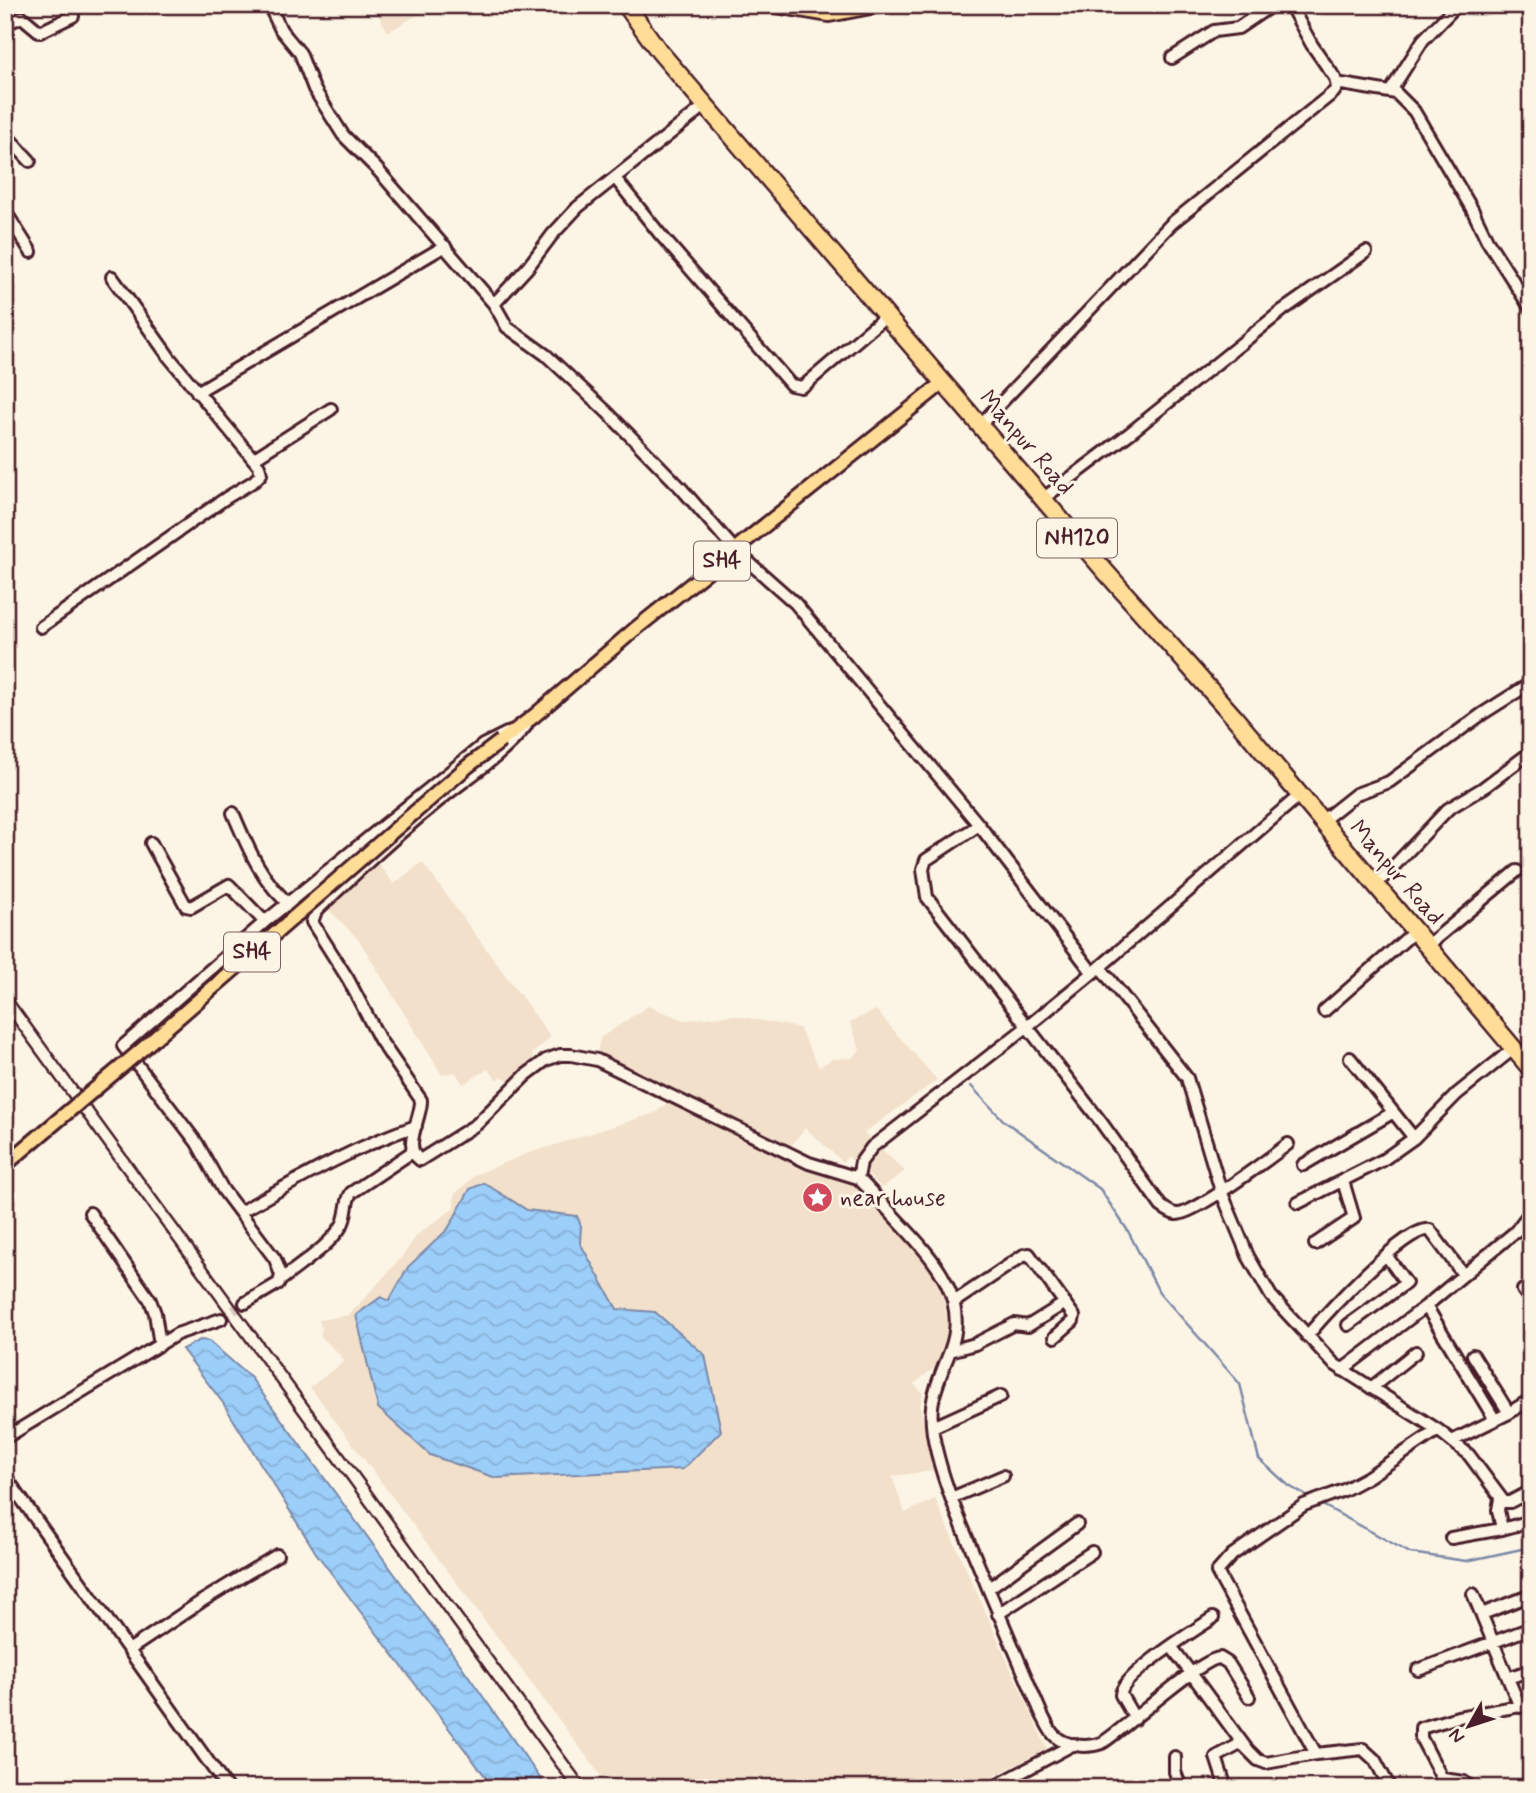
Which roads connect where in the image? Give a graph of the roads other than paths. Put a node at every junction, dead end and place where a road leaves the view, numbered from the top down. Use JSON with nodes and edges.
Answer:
{"nodes":[{"id":1,"x":269,"y":5,"type":"edge"},
{"id":2,"x":626,"y":5,"type":"edge"},
{"id":3,"x":770,"y":5,"type":"edge"},
{"id":4,"x":881,"y":5,"type":"edge"},
{"id":5,"x":1272,"y":5,"type":"edge"},
{"id":6,"x":1290,"y":5,"type":"edge"},
{"id":7,"x":1457,"y":5,"type":"edge"},
{"id":8,"x":73,"y":16,"type":"dead end"},
{"id":9,"x":5,"y":24,"type":"edge"},
{"id":10,"x":1172,"y":58,"type":"dead end"},
{"id":11,"x":1336,"y":83,"type":"junction"},
{"id":12,"x":1390,"y":92,"type":"junction"},
{"id":13,"x":706,"y":105,"type":"junction"},
{"id":14,"x":5,"y":134,"type":"edge"},
{"id":15,"x":30,"y":161,"type":"dead end"},
{"id":16,"x":615,"y":178,"type":"junction"},
{"id":17,"x":5,"y":211,"type":"edge"},
{"id":18,"x":444,"y":246,"type":"junction"},
{"id":19,"x":31,"y":252,"type":"dead end"},
{"id":20,"x":1366,"y":252,"type":"dead end"},
{"id":21,"x":112,"y":277,"type":"dead end"},
{"id":22,"x":494,"y":304,"type":"junction"},
{"id":23,"x":1531,"y":309,"type":"edge"},
{"id":24,"x":887,"y":315,"type":"junction"},
{"id":25,"x":944,"y":382,"type":"junction"},
{"id":26,"x":197,"y":392,"type":"junction"},
{"id":27,"x":331,"y":409,"type":"dead end"},
{"id":28,"x":980,"y":425,"type":"junction"},
{"id":29,"x":253,"y":459,"type":"junction"},
{"id":30,"x":1044,"y":498,"type":"junction"},
{"id":31,"x":735,"y":550,"type":"junction"},
{"id":32,"x":41,"y":627,"type":"dead end"},
{"id":33,"x":1531,"y":682,"type":"edge"},
{"id":34,"x":534,"y":716,"type":"junction"},
{"id":35,"x":505,"y":737,"type":"junction"},
{"id":36,"x":1531,"y":752,"type":"edge"},
{"id":37,"x":1300,"y":795,"type":"junction"},
{"id":38,"x":233,"y":813,"type":"dead end"},
{"id":39,"x":1322,"y":821,"type":"junction"},
{"id":40,"x":979,"y":825,"type":"junction"},
{"id":41,"x":151,"y":843,"type":"dead end"},
{"id":42,"x":1517,"y":871,"type":"dead end"},
{"id":43,"x":1376,"y":885,"type":"junction"},
{"id":44,"x":288,"y":904,"type":"junction"},
{"id":45,"x":267,"y":920,"type":"junction"},
{"id":46,"x":312,"y":922,"type":"junction"},
{"id":47,"x":1415,"y":931,"type":"junction"},
{"id":48,"x":1428,"y":945,"type":"junction"},
{"id":49,"x":1096,"y":970,"type":"junction"},
{"id":50,"x":1325,"y":1011,"type":"dead end"},
{"id":51,"x":1028,"y":1026,"type":"junction"},
{"id":52,"x":1513,"y":1049,"type":"junction"},
{"id":53,"x":1350,"y":1058,"type":"dead end"},
{"id":54,"x":1531,"y":1069,"type":"edge"},
{"id":55,"x":1392,"y":1113,"type":"junction"},
{"id":56,"x":416,"y":1126,"type":"junction"},
{"id":57,"x":1415,"y":1138,"type":"junction"},
{"id":58,"x":1288,"y":1144,"type":"dead end"},
{"id":59,"x":412,"y":1152,"type":"junction"},
{"id":60,"x":5,"y":1165,"type":"edge"},
{"id":61,"x":1303,"y":1165,"type":"dead end"},
{"id":62,"x":858,"y":1178,"type":"junction"},
{"id":63,"x":1343,"y":1181,"type":"junction"},
{"id":64,"x":1221,"y":1191,"type":"junction"},
{"id":65,"x":1298,"y":1203,"type":"dead end"},
{"id":66,"x":1531,"y":1211,"type":"edge"},
{"id":67,"x":240,"y":1212,"type":"junction"},
{"id":68,"x":90,"y":1213,"type":"dead end"},
{"id":69,"x":1520,"y":1227,"type":"junction"},
{"id":70,"x":1531,"y":1240,"type":"edge"},
{"id":71,"x":1315,"y":1244,"type":"dead end"},
{"id":72,"x":1386,"y":1255,"type":"junction"},
{"id":73,"x":1462,"y":1273,"type":"junction"},
{"id":74,"x":281,"y":1280,"type":"junction"},
{"id":75,"x":1522,"y":1290,"type":"dead end"},
{"id":76,"x":1531,"y":1301,"type":"edge"},
{"id":77,"x":954,"y":1302,"type":"junction"},
{"id":78,"x":244,"y":1303,"type":"tunnel mouth"},
{"id":79,"x":1065,"y":1303,"type":"junction"},
{"id":80,"x":1426,"y":1306,"type":"junction"},
{"id":81,"x":221,"y":1319,"type":"tunnel mouth"},
{"id":82,"x":1348,"y":1325,"type":"dead end"},
{"id":83,"x":1307,"y":1336,"type":"junction"},
{"id":84,"x":1055,"y":1337,"type":"dead end"},
{"id":85,"x":160,"y":1345,"type":"junction"},
{"id":86,"x":950,"y":1351,"type":"junction"},
{"id":87,"x":1416,"y":1353,"type":"dead end"},
{"id":88,"x":1473,"y":1355,"type":"dead end"},
{"id":89,"x":1342,"y":1370,"type":"junction"},
{"id":90,"x":1371,"y":1388,"type":"junction"},
{"id":91,"x":1001,"y":1396,"type":"dead end"},
{"id":92,"x":1531,"y":1399,"type":"edge"},
{"id":93,"x":1509,"y":1413,"type":"junction"},
{"id":94,"x":1495,"y":1420,"type":"junction"},
{"id":95,"x":933,"y":1427,"type":"junction"},
{"id":96,"x":1438,"y":1430,"type":"junction"},
{"id":97,"x":5,"y":1438,"type":"edge"},
{"id":98,"x":1452,"y":1441,"type":"junction"},
{"id":99,"x":5,"y":1476,"type":"edge"},
{"id":100,"x":1003,"y":1476,"type":"dead end"},
{"id":101,"x":1531,"y":1491,"type":"edge"},
{"id":102,"x":951,"y":1498,"type":"junction"},
{"id":103,"x":1500,"y":1499,"type":"junction"},
{"id":104,"x":1531,"y":1521,"type":"edge"},
{"id":105,"x":1077,"y":1524,"type":"dead end"},
{"id":106,"x":1502,"y":1529,"type":"junction"},
{"id":107,"x":1451,"y":1538,"type":"dead end"},
{"id":108,"x":1092,"y":1552,"type":"dead end"},
{"id":109,"x":277,"y":1555,"type":"dead end"},
{"id":110,"x":989,"y":1588,"type":"junction"},
{"id":111,"x":1473,"y":1594,"type":"dead end"},
{"id":112,"x":1531,"y":1595,"type":"edge"},
{"id":113,"x":998,"y":1614,"type":"junction"},
{"id":114,"x":1482,"y":1614,"type":"junction"},
{"id":115,"x":1213,"y":1618,"type":"dead end"},
{"id":116,"x":1531,"y":1628,"type":"edge"},
{"id":117,"x":1494,"y":1641,"type":"junction"},
{"id":118,"x":1171,"y":1646,"type":"junction"},
{"id":119,"x":130,"y":1650,"type":"junction"},
{"id":120,"x":1418,"y":1670,"type":"dead end"},
{"id":121,"x":1531,"y":1670,"type":"edge"},
{"id":122,"x":1190,"y":1674,"type":"junction"},
{"id":123,"x":1508,"y":1678,"type":"junction"},
{"id":124,"x":1249,"y":1697,"type":"dead end"},
{"id":125,"x":1525,"y":1706,"type":"edge"},
{"id":126,"x":1135,"y":1718,"type":"junction"},
{"id":127,"x":1074,"y":1744,"type":"junction"},
{"id":128,"x":1244,"y":1745,"type":"junction"},
{"id":129,"x":1316,"y":1754,"type":"junction"},
{"id":130,"x":1175,"y":1757,"type":"dead end"},
{"id":131,"x":1445,"y":1783,"type":"edge"},
{"id":132,"x":227,"y":1788,"type":"edge"},
{"id":133,"x":992,"y":1788,"type":"edge"},
{"id":134,"x":1181,"y":1788,"type":"edge"},
{"id":135,"x":1226,"y":1788,"type":"edge"},
{"id":136,"x":1390,"y":1788,"type":"edge"},
{"id":137,"x":1471,"y":1788,"type":"edge"}],
"edges":[{"from":1,"to":18,"type":"street"},
{"from":2,"to":13,"type":"highway","name":"Manpur Road","number":"NH120"},
{"from":3,"to":4,"type":"main road"},
{"from":5,"to":10,"type":"street"},
{"from":6,"to":11,"type":"street"},
{"from":7,"to":12,"type":"street"},
{"from":8,"to":9,"type":"street"},
{"from":11,"to":12,"type":"street"},
{"from":11,"to":28,"type":"street"},
{"from":12,"to":23,"type":"street"},
{"from":13,"to":16,"type":"street"},
{"from":13,"to":24,"type":"highway","name":"Manpur Road","number":"NH120"},
{"from":14,"to":15,"type":"street"},
{"from":16,"to":22,"type":"street"},
{"from":16,"to":24,"type":"street"},
{"from":17,"to":19,"type":"street"},
{"from":18,"to":22,"type":"street"},
{"from":18,"to":26,"type":"street"},
{"from":20,"to":30,"type":"street"},
{"from":21,"to":26,"type":"street"},
{"from":22,"to":31,"type":"street"},
{"from":24,"to":25,"type":"highway","name":"Manpur Road","number":"NH120"},
{"from":25,"to":28,"type":"highway","name":"Manpur Road","number":"NH120"},
{"from":25,"to":31,"type":"main road","number":"SH4"},
{"from":26,"to":29,"type":"street"},
{"from":27,"to":29,"type":"street"},
{"from":28,"to":30,"type":"highway","name":"Manpur Road","number":"NH120"},
{"from":29,"to":32,"type":"street"},
{"from":30,"to":37,"type":"highway","name":"Manpur Road","number":"NH120"},
{"from":31,"to":34,"type":"main road","number":"SH4"},
{"from":31,"to":40,"type":"street"},
{"from":33,"to":39,"type":"street"},
{"from":34,"to":35,"type":"main road","number":"SH4"},
{"from":34,"to":46,"type":"street"},
{"from":35,"to":44,"type":"street"},
{"from":35,"to":60,"type":"main road","number":"SH4","bridge":true},
{"from":36,"to":43,"type":"street"},
{"from":37,"to":39,"type":"highway","name":"Manpur Road","number":"NH120"},
{"from":37,"to":49,"type":"street"},
{"from":38,"to":44,"type":"street"},
{"from":39,"to":43,"type":"highway","name":"Manpur Road","number":"NH120"},
{"from":40,"to":49,"type":"street"},
{"from":40,"to":51,"type":"street"},
{"from":41,"to":45,"type":"street"},
{"from":42,"to":48,"type":"street"},
{"from":43,"to":47,"type":"highway","name":"Manpur Road","number":"NH120"},
{"from":44,"to":45,"type":"street"},
{"from":44,"to":46,"type":"street"},
{"from":45,"to":67,"type":"street"},
{"from":46,"to":56,"type":"street"},
{"from":47,"to":48,"type":"highway","name":"Manpur Road","number":"NH120"},
{"from":47,"to":50,"type":"street"},
{"from":48,"to":52,"type":"highway","name":"Manpur Road","number":"NH120"},
{"from":49,"to":51,"type":"street"},
{"from":49,"to":64,"type":"street"},
{"from":51,"to":62,"type":"street"},
{"from":51,"to":64,"type":"street"},
{"from":52,"to":54,"type":"highway","name":"Manpur Road","number":"NH120"},
{"from":52,"to":57,"type":"street"},
{"from":53,"to":55,"type":"street"},
{"from":55,"to":57,"type":"street"},
{"from":55,"to":61,"type":"street"},
{"from":56,"to":59,"type":"street"},
{"from":56,"to":67,"type":"street"},
{"from":57,"to":63,"type":"street"},
{"from":58,"to":64,"type":"street"},
{"from":59,"to":62,"type":"street"},
{"from":59,"to":74,"type":"street"},
{"from":62,"to":77,"type":"street"},
{"from":63,"to":65,"type":"street"},
{"from":63,"to":71,"type":"street"},
{"from":64,"to":83,"type":"street"},
{"from":66,"to":69,"type":"street"},
{"from":67,"to":74,"type":"street"},
{"from":68,"to":85,"type":"street"},
{"from":69,"to":70,"type":"street"},
{"from":69,"to":73,"type":"street"},
{"from":72,"to":73,"type":"street"},
{"from":72,"to":82,"type":"street"},
{"from":72,"to":83,"type":"street"},
{"from":73,"to":80,"type":"street"},
{"from":74,"to":78,"type":"street"},
{"from":75,"to":76,"type":"street"},
{"from":77,"to":79,"type":"street"},
{"from":77,"to":86,"type":"street"},
{"from":79,"to":84,"type":"street"},
{"from":79,"to":86,"type":"street"},
{"from":80,"to":89,"type":"street"},
{"from":80,"to":94,"type":"street"},
{"from":81,"to":85,"type":"street"},
{"from":83,"to":89,"type":"street"},
{"from":85,"to":97,"type":"street"},
{"from":86,"to":95,"type":"street"},
{"from":87,"to":90,"type":"street"},
{"from":88,"to":93,"type":"street"},
{"from":89,"to":90,"type":"street"},
{"from":90,"to":96,"type":"street"},
{"from":91,"to":95,"type":"street"},
{"from":92,"to":93,"type":"street"},
{"from":93,"to":94,"type":"street"},
{"from":94,"to":98,"type":"street"},
{"from":95,"to":102,"type":"street"},
{"from":96,"to":98,"type":"street"},
{"from":96,"to":129,"type":"street"},
{"from":98,"to":103,"type":"street"},
{"from":99,"to":119,"type":"street"},
{"from":100,"to":102,"type":"street"},
{"from":101,"to":103,"type":"street"},
{"from":102,"to":110,"type":"street"},
{"from":103,"to":106,"type":"street"},
{"from":104,"to":106,"type":"street"},
{"from":105,"to":110,"type":"street"},
{"from":106,"to":107,"type":"street"},
{"from":108,"to":113,"type":"street"},
{"from":109,"to":119,"type":"street"},
{"from":110,"to":113,"type":"street"},
{"from":111,"to":114,"type":"street"},
{"from":112,"to":114,"type":"street"},
{"from":113,"to":127,"type":"street"},
{"from":114,"to":117,"type":"street"},
{"from":115,"to":118,"type":"street"},
{"from":116,"to":117,"type":"street"},
{"from":117,"to":120,"type":"street"},
{"from":117,"to":123,"type":"street"},
{"from":118,"to":122,"type":"street"},
{"from":118,"to":126,"type":"street"},
{"from":119,"to":132,"type":"street"},
{"from":121,"to":123,"type":"street"},
{"from":122,"to":124,"type":"street"},
{"from":122,"to":126,"type":"street"},
{"from":122,"to":128,"type":"street"},
{"from":123,"to":125,"type":"street"},
{"from":125,"to":131,"type":"street"},
{"from":126,"to":127,"type":"street"},
{"from":127,"to":133,"type":"street"},
{"from":128,"to":129,"type":"street"},
{"from":128,"to":135,"type":"street"},
{"from":129,"to":136,"type":"street"},
{"from":130,"to":134,"type":"street"},
{"from":131,"to":137,"type":"street"}]}
